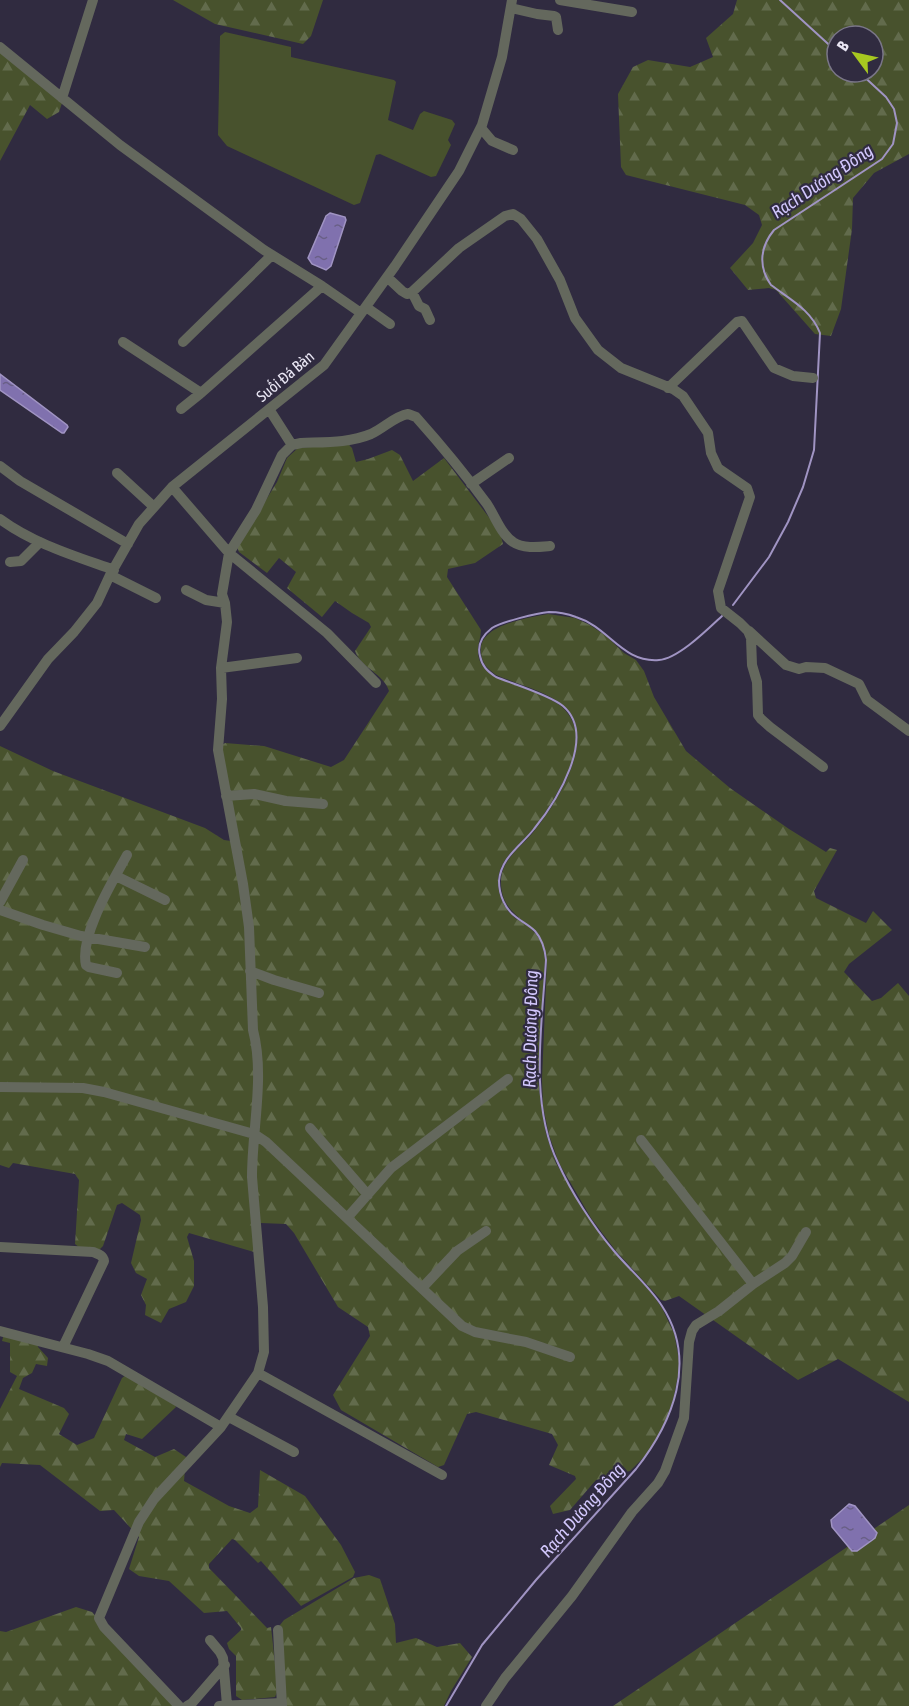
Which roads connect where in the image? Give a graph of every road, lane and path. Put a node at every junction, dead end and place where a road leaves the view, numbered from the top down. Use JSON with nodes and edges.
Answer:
{"nodes":[{"id":1,"x":93,"y":0,"type":"edge"},
{"id":2,"x":560,"y":0,"type":"edge"},
{"id":3,"x":512,"y":4,"type":"edge"},
{"id":4,"x":632,"y":12,"type":"dead end"},
{"id":5,"x":558,"y":30,"type":"dead end"},
{"id":6,"x":0,"y":47,"type":"edge"},
{"id":7,"x":62,"y":98,"type":"junction"},
{"id":8,"x":481,"y":128,"type":"junction"},
{"id":9,"x":513,"y":150,"type":"dead end"},
{"id":10,"x":272,"y":255,"type":"junction"},
{"id":11,"x":387,"y":277,"type":"junction"},
{"id":12,"x":322,"y":286,"type":"junction"},
{"id":13,"x":412,"y":292,"type":"junction"},
{"id":14,"x":363,"y":310,"type":"junction"},
{"id":15,"x":430,"y":320,"type":"dead end"},
{"id":16,"x":390,"y":324,"type":"dead end"},
{"id":17,"x":123,"y":342,"type":"dead end"},
{"id":18,"x":183,"y":342,"type":"dead end"},
{"id":19,"x":813,"y":378,"type":"dead end"},
{"id":20,"x":668,"y":387,"type":"junction"},
{"id":21,"x":201,"y":393,"type":"junction"},
{"id":22,"x":181,"y":409,"type":"dead end"},
{"id":23,"x":269,"y":409,"type":"junction"},
{"id":24,"x":292,"y":445,"type":"junction"},
{"id":25,"x":509,"y":458,"type":"dead end"},
{"id":26,"x":0,"y":466,"type":"edge"},
{"id":27,"x":117,"y":473,"type":"dead end"},
{"id":28,"x":471,"y":484,"type":"junction"},
{"id":29,"x":172,"y":487,"type":"junction"},
{"id":30,"x":154,"y":507,"type":"junction"},
{"id":31,"x":0,"y":519,"type":"edge"},
{"id":32,"x":40,"y":542,"type":"junction"},
{"id":33,"x":128,"y":544,"type":"junction"},
{"id":34,"x":550,"y":546,"type":"dead end"},
{"id":35,"x":230,"y":553,"type":"junction"},
{"id":36,"x":10,"y":562,"type":"dead end"},
{"id":37,"x":112,"y":573,"type":"junction"},
{"id":38,"x":186,"y":590,"type":"dead end"},
{"id":39,"x":156,"y":598,"type":"dead end"},
{"id":40,"x":225,"y":603,"type":"junction"},
{"id":41,"x":748,"y":631,"type":"junction"},
{"id":42,"x":297,"y":658,"type":"dead end"},
{"id":43,"x":221,"y":668,"type":"junction"},
{"id":44,"x":376,"y":683,"type":"dead end"},
{"id":45,"x":2,"y":720,"type":"edge"},
{"id":46,"x":909,"y":731,"type":"edge"},
{"id":47,"x":823,"y":767,"type":"dead end"},
{"id":48,"x":226,"y":796,"type":"junction"},
{"id":49,"x":323,"y":804,"type":"dead end"},
{"id":50,"x":127,"y":855,"type":"dead end"},
{"id":51,"x":23,"y":860,"type":"dead end"},
{"id":52,"x":116,"y":876,"type":"junction"},
{"id":53,"x":165,"y":900,"type":"dead end"},
{"id":54,"x":0,"y":902,"type":"edge"},
{"id":55,"x":0,"y":909,"type":"edge"},
{"id":56,"x":88,"y":937,"type":"junction"},
{"id":57,"x":145,"y":947,"type":"dead end"},
{"id":58,"x":250,"y":971,"type":"junction"},
{"id":59,"x":117,"y":973,"type":"dead end"},
{"id":60,"x":319,"y":993,"type":"dead end"},
{"id":61,"x":508,"y":1079,"type":"dead end"},
{"id":62,"x":0,"y":1088,"type":"edge"},
{"id":63,"x":310,"y":1128,"type":"dead end"},
{"id":64,"x":254,"y":1134,"type":"junction"},
{"id":65,"x":640,"y":1140,"type":"dead end"},
{"id":66,"x":368,"y":1195,"type":"junction"},
{"id":67,"x":347,"y":1218,"type":"junction"},
{"id":68,"x":486,"y":1231,"type":"dead end"},
{"id":69,"x":806,"y":1232,"type":"dead end"},
{"id":70,"x":0,"y":1247,"type":"edge"},
{"id":71,"x":753,"y":1284,"type":"junction"},
{"id":72,"x":422,"y":1288,"type":"junction"},
{"id":73,"x":0,"y":1330,"type":"edge"},
{"id":74,"x":63,"y":1347,"type":"junction"},
{"id":75,"x":570,"y":1357,"type":"dead end"},
{"id":76,"x":258,"y":1373,"type":"junction"},
{"id":77,"x":229,"y":1417,"type":"junction"},
{"id":78,"x":221,"y":1427,"type":"junction"},
{"id":79,"x":294,"y":1452,"type":"dead end"},
{"id":80,"x":442,"y":1475,"type":"dead end"},
{"id":81,"x":278,"y":1630,"type":"dead end"},
{"id":82,"x":210,"y":1640,"type":"dead end"},
{"id":83,"x":225,"y":1665,"type":"junction"},
{"id":84,"x":282,"y":1704,"type":"edge"},
{"id":85,"x":223,"y":1705,"type":"edge"},
{"id":86,"x":179,"y":1706,"type":"edge"},
{"id":87,"x":188,"y":1706,"type":"edge"},
{"id":88,"x":486,"y":1706,"type":"edge"}],
"edges":[{"from":1,"to":7,"type":"street"},
{"from":2,"to":4,"type":"street"},
{"from":3,"to":5,"type":"street"},
{"from":3,"to":8,"type":"street","name":"Suối Đá Bàn"},
{"from":6,"to":7,"type":"street"},
{"from":7,"to":10,"type":"street"},
{"from":8,"to":9,"type":"street"},
{"from":8,"to":11,"type":"street","name":"Suối Đá Bàn"},
{"from":10,"to":12,"type":"street"},
{"from":10,"to":18,"type":"street"},
{"from":11,"to":13,"type":"street"},
{"from":11,"to":14,"type":"street","name":"Suối Đá Bàn"},
{"from":12,"to":14,"type":"street"},
{"from":12,"to":21,"type":"street"},
{"from":13,"to":15,"type":"street"},
{"from":13,"to":20,"type":"street"},
{"from":14,"to":16,"type":"street"},
{"from":14,"to":23,"type":"street","name":"Suối Đá Bàn"},
{"from":17,"to":21,"type":"street"},
{"from":19,"to":20,"type":"street"},
{"from":20,"to":41,"type":"street"},
{"from":21,"to":22,"type":"street"},
{"from":23,"to":24,"type":"street"},
{"from":23,"to":29,"type":"street","name":"Suối Đá Bàn"},
{"from":24,"to":28,"type":"street"},
{"from":24,"to":35,"type":"street"},
{"from":25,"to":28,"type":"street"},
{"from":26,"to":33,"type":"street"},
{"from":27,"to":30,"type":"street"},
{"from":28,"to":34,"type":"street"},
{"from":29,"to":30,"type":"street","name":"Suối Đá Bàn"},
{"from":29,"to":35,"type":"street"},
{"from":30,"to":33,"type":"street","name":"Suối Đá Bàn"},
{"from":31,"to":32,"type":"street"},
{"from":32,"to":36,"type":"street"},
{"from":32,"to":37,"type":"street"},
{"from":33,"to":37,"type":"street","name":"Suối Đá Bàn"},
{"from":35,"to":40,"type":"street"},
{"from":35,"to":44,"type":"street"},
{"from":37,"to":39,"type":"street"},
{"from":37,"to":45,"type":"street","name":"Suối Đá Bàn"},
{"from":38,"to":40,"type":"street"},
{"from":40,"to":43,"type":"street"},
{"from":41,"to":46,"type":"street"},
{"from":41,"to":47,"type":"street"},
{"from":42,"to":43,"type":"street"},
{"from":43,"to":48,"type":"street"},
{"from":48,"to":49,"type":"street"},
{"from":48,"to":58,"type":"street"},
{"from":50,"to":52,"type":"street"},
{"from":51,"to":54,"type":"street"},
{"from":52,"to":53,"type":"street"},
{"from":52,"to":56,"type":"street"},
{"from":55,"to":56,"type":"street"},
{"from":56,"to":57,"type":"street"},
{"from":56,"to":59,"type":"street"},
{"from":58,"to":60,"type":"street"},
{"from":58,"to":64,"type":"street"},
{"from":61,"to":66,"type":"street"},
{"from":62,"to":64,"type":"street"},
{"from":63,"to":66,"type":"street"},
{"from":64,"to":67,"type":"street"},
{"from":64,"to":76,"type":"street"},
{"from":65,"to":71,"type":"street"},
{"from":66,"to":67,"type":"street"},
{"from":67,"to":72,"type":"street"},
{"from":68,"to":72,"type":"street"},
{"from":69,"to":71,"type":"street"},
{"from":70,"to":74,"type":"street"},
{"from":71,"to":88,"type":"street"},
{"from":72,"to":75,"type":"street"},
{"from":73,"to":74,"type":"street"},
{"from":74,"to":78,"type":"street"},
{"from":76,"to":77,"type":"street"},
{"from":76,"to":80,"type":"street"},
{"from":77,"to":78,"type":"street"},
{"from":77,"to":79,"type":"street"},
{"from":78,"to":86,"type":"street"},
{"from":81,"to":84,"type":"street"},
{"from":82,"to":83,"type":"street"},
{"from":83,"to":85,"type":"street"},
{"from":83,"to":87,"type":"street"},
{"from":84,"to":85,"type":"street"}]}
